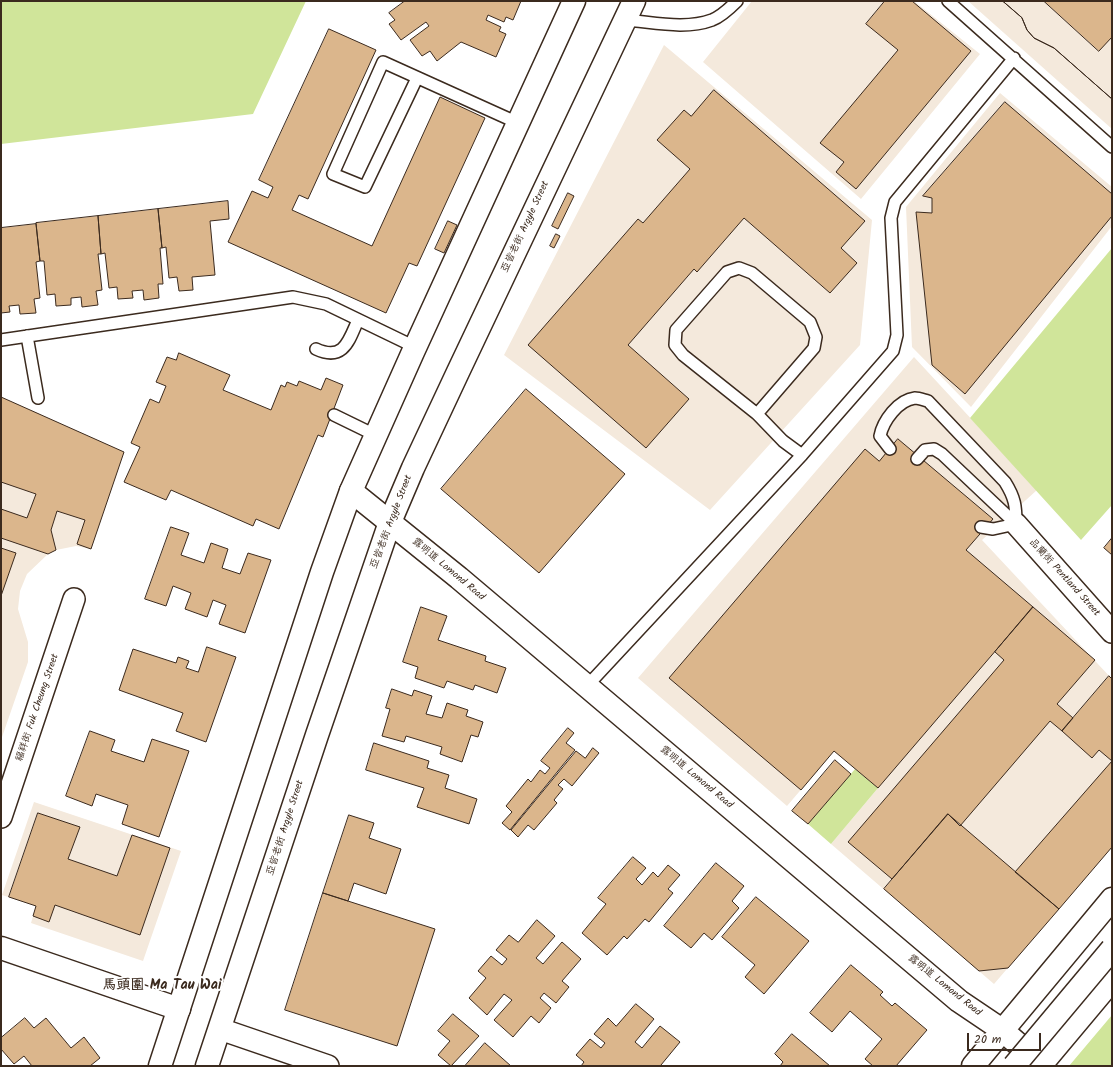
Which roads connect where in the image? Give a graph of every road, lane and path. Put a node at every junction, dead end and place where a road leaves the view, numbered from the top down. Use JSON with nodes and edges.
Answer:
{"nodes":[{"id":1,"x":574,"y":1,"type":"edge"},
{"id":2,"x":737,"y":1,"type":"edge"},
{"id":3,"x":948,"y":1,"type":"edge"},
{"id":4,"x":630,"y":10,"type":"edge"},
{"id":5,"x":1014,"y":58,"type":"junction"},
{"id":6,"x":417,"y":78,"type":"junction"},
{"id":7,"x":518,"y":123,"type":"junction"},
{"id":8,"x":1112,"y":147,"type":"edge"},
{"id":9,"x":358,"y":320,"type":"junction"},
{"id":10,"x":27,"y":336,"type":"junction"},
{"id":11,"x":1,"y":340,"type":"edge"},
{"id":12,"x":415,"y":347,"type":"junction"},
{"id":13,"x":316,"y":349,"type":"dead end"},
{"id":14,"x":38,"y":398,"type":"dead end"},
{"id":15,"x":757,"y":414,"type":"junction"},
{"id":16,"x":334,"y":415,"type":"dead end"},
{"id":17,"x":376,"y":435,"type":"junction"},
{"id":18,"x":890,"y":449,"type":"dead end"},
{"id":19,"x":802,"y":456,"type":"junction"},
{"id":20,"x":917,"y":459,"type":"dead end"},
{"id":21,"x":352,"y":491,"type":"junction"},
{"id":22,"x":390,"y":522,"type":"junction"},
{"id":23,"x":1016,"y":524,"type":"junction"},
{"id":24,"x":981,"y":527,"type":"dead end"},
{"id":25,"x":74,"y":599,"type":"dead end"},
{"id":26,"x":1112,"y":632,"type":"edge"},
{"id":27,"x":587,"y":686,"type":"junction"},
{"id":28,"x":1,"y":817,"type":"edge"},
{"id":29,"x":1112,"y":899,"type":"edge"},
{"id":30,"x":1,"y":948,"type":"edge"},
{"id":31,"x":1112,"y":949,"type":"edge"},
{"id":32,"x":1112,"y":980,"type":"edge"},
{"id":33,"x":180,"y":1009,"type":"junction"},
{"id":34,"x":220,"y":1029,"type":"junction"},
{"id":35,"x":1002,"y":1030,"type":"junction"},
{"id":36,"x":1041,"y":1065,"type":"edge"},
{"id":37,"x":160,"y":1066,"type":"edge"},
{"id":38,"x":207,"y":1066,"type":"edge"},
{"id":39,"x":328,"y":1066,"type":"edge"},
{"id":40,"x":972,"y":1066,"type":"edge"},
{"id":41,"x":1014,"y":1066,"type":"edge"}],
"edges":[{"from":1,"to":7,"type":"main road"},
{"from":2,"to":4,"type":"lane"},
{"from":3,"to":5,"type":"lane"},
{"from":4,"to":22,"type":"main road","name":"亞皆老街 Argyle Street"},
{"from":5,"to":8,"type":"lane"},
{"from":5,"to":19,"type":"lane"},
{"from":6,"to":6,"type":"lane"},
{"from":6,"to":7,"type":"lane"},
{"from":7,"to":12,"type":"main road"},
{"from":9,"to":10,"type":"lane"},
{"from":9,"to":12,"type":"lane"},
{"from":9,"to":13,"type":"lane"},
{"from":10,"to":11,"type":"lane"},
{"from":10,"to":14,"type":"lane"},
{"from":12,"to":17,"type":"main road"},
{"from":15,"to":15,"type":"lane"},
{"from":15,"to":19,"type":"lane"},
{"from":16,"to":17,"type":"lane"},
{"from":17,"to":21,"type":"main road"},
{"from":18,"to":23,"type":"lane"},
{"from":19,"to":27,"type":"lane"},
{"from":20,"to":23,"type":"lane"},
{"from":21,"to":22,"type":"main road","name":"露明道 Lomond Road"},
{"from":21,"to":33,"type":"main road"},
{"from":22,"to":27,"type":"main road","name":"露明道 Lomond Road"},
{"from":22,"to":34,"type":"main road","name":"亞皆老街 Argyle Street"},
{"from":23,"to":24,"type":"lane"},
{"from":23,"to":26,"type":"street","name":"品蘭街 Pentland Street"},
{"from":25,"to":28,"type":"street","name":"福祥街 Fuk Cheung Street"},
{"from":27,"to":35,"type":"main road","name":"露明道 Lomond Road"},
{"from":29,"to":35,"type":"main road"},
{"from":30,"to":33,"type":"main road"},
{"from":31,"to":41,"type":"main road","bridge":true},
{"from":32,"to":36,"type":"main road"},
{"from":33,"to":37,"type":"main road"},
{"from":34,"to":38,"type":"main road","name":"亞皆老街 Argyle Street"},
{"from":34,"to":39,"type":"street"},
{"from":35,"to":36,"type":"main road","name":"露明道 Lomond Road"},
{"from":35,"to":40,"type":"main road"}]}
